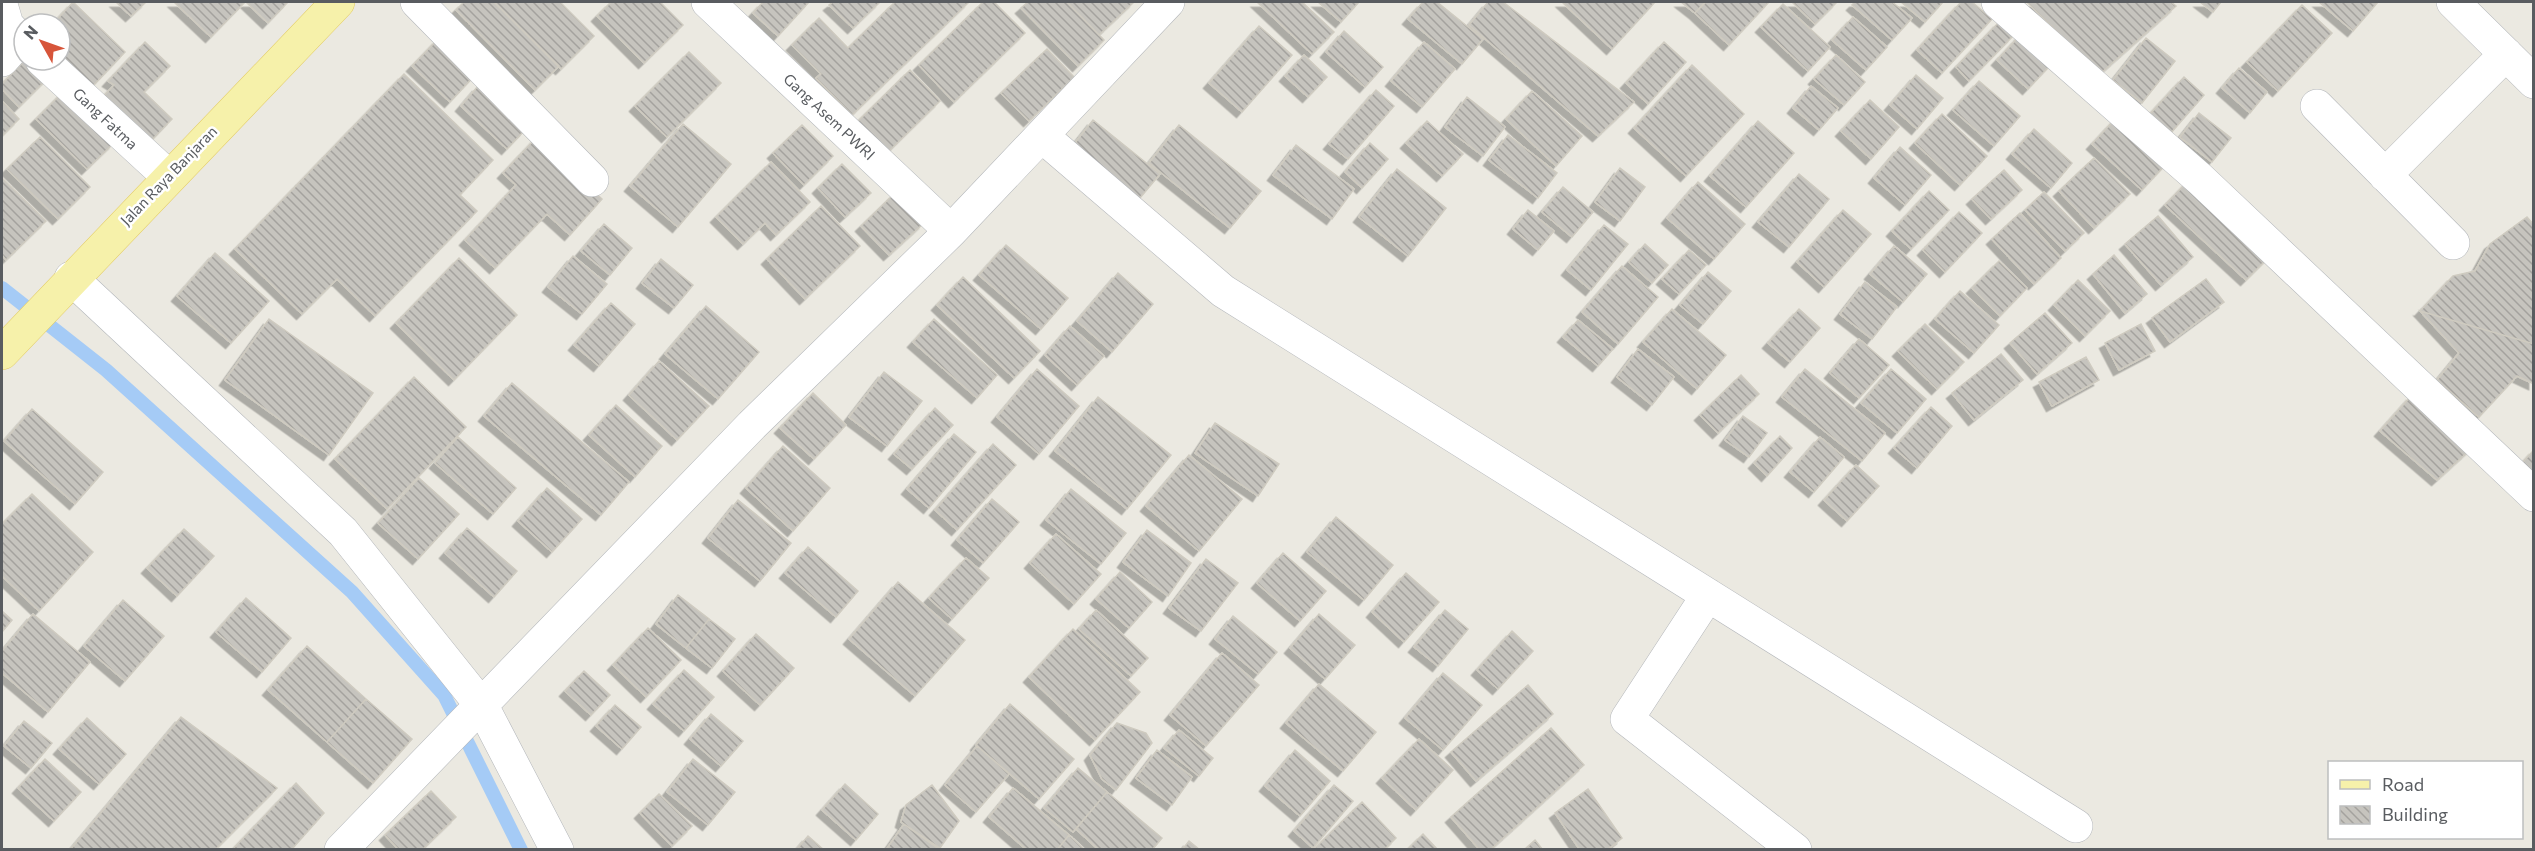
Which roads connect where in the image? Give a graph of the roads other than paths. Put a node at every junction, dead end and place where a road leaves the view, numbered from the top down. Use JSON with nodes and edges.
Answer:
{"nodes":[{"id":1,"x":338,"y":2,"type":"edge"},
{"id":2,"x":417,"y":2,"type":"edge"},
{"id":3,"x":708,"y":2,"type":"edge"},
{"id":4,"x":1168,"y":2,"type":"edge"},
{"id":5,"x":1998,"y":2,"type":"edge"},
{"id":6,"x":2453,"y":2,"type":"edge"},
{"id":7,"x":2,"y":8,"type":"edge"},
{"id":8,"x":12,"y":34,"type":"edge"},
{"id":9,"x":2506,"y":54,"type":"junction"},
{"id":10,"x":46,"y":72,"type":"edge"},
{"id":11,"x":2534,"y":82,"type":"edge"},
{"id":12,"x":2317,"y":106,"type":"dead end"},
{"id":13,"x":1042,"y":136,"type":"junction"},
{"id":14,"x":2385,"y":175,"type":"junction"},
{"id":15,"x":169,"y":177,"type":"junction"},
{"id":16,"x":592,"y":180,"type":"dead end"},
{"id":17,"x":951,"y":231,"type":"junction"},
{"id":18,"x":2453,"y":243,"type":"dead end"},
{"id":19,"x":62,"y":288,"type":"junction"},
{"id":20,"x":2,"y":352,"type":"edge"},
{"id":21,"x":2534,"y":495,"type":"edge"},
{"id":22,"x":1708,"y":595,"type":"junction"},
{"id":23,"x":472,"y":716,"type":"junction"},
{"id":24,"x":2076,"y":826,"type":"dead end"},
{"id":25,"x":341,"y":849,"type":"edge"},
{"id":26,"x":557,"y":849,"type":"edge"},
{"id":27,"x":1795,"y":849,"type":"edge"}],
"edges":[{"from":1,"to":15,"type":"main road","name":"Jalan Raya Banjaran"},
{"from":2,"to":16,"type":"street"},
{"from":3,"to":17,"type":"street","name":"Gang Asem PWRI"},
{"from":4,"to":13,"type":"street"},
{"from":5,"to":21,"type":"street"},
{"from":6,"to":9,"type":"street"},
{"from":7,"to":8,"type":"street","name":"Gang Fatma"},
{"from":9,"to":11,"type":"street"},
{"from":9,"to":14,"type":"street"},
{"from":10,"to":15,"type":"street","name":"Gang Fatma"},
{"from":12,"to":14,"type":"street"},
{"from":13,"to":17,"type":"street"},
{"from":13,"to":22,"type":"street"},
{"from":14,"to":18,"type":"street"},
{"from":15,"to":19,"type":"main road","name":"Jalan Raya Banjaran"},
{"from":17,"to":23,"type":"street"},
{"from":19,"to":20,"type":"main road","name":"Jalan Raya Banjaran"},
{"from":19,"to":23,"type":"street"},
{"from":22,"to":24,"type":"street"},
{"from":22,"to":27,"type":"street"},
{"from":23,"to":25,"type":"street"},
{"from":23,"to":26,"type":"street"}]}
